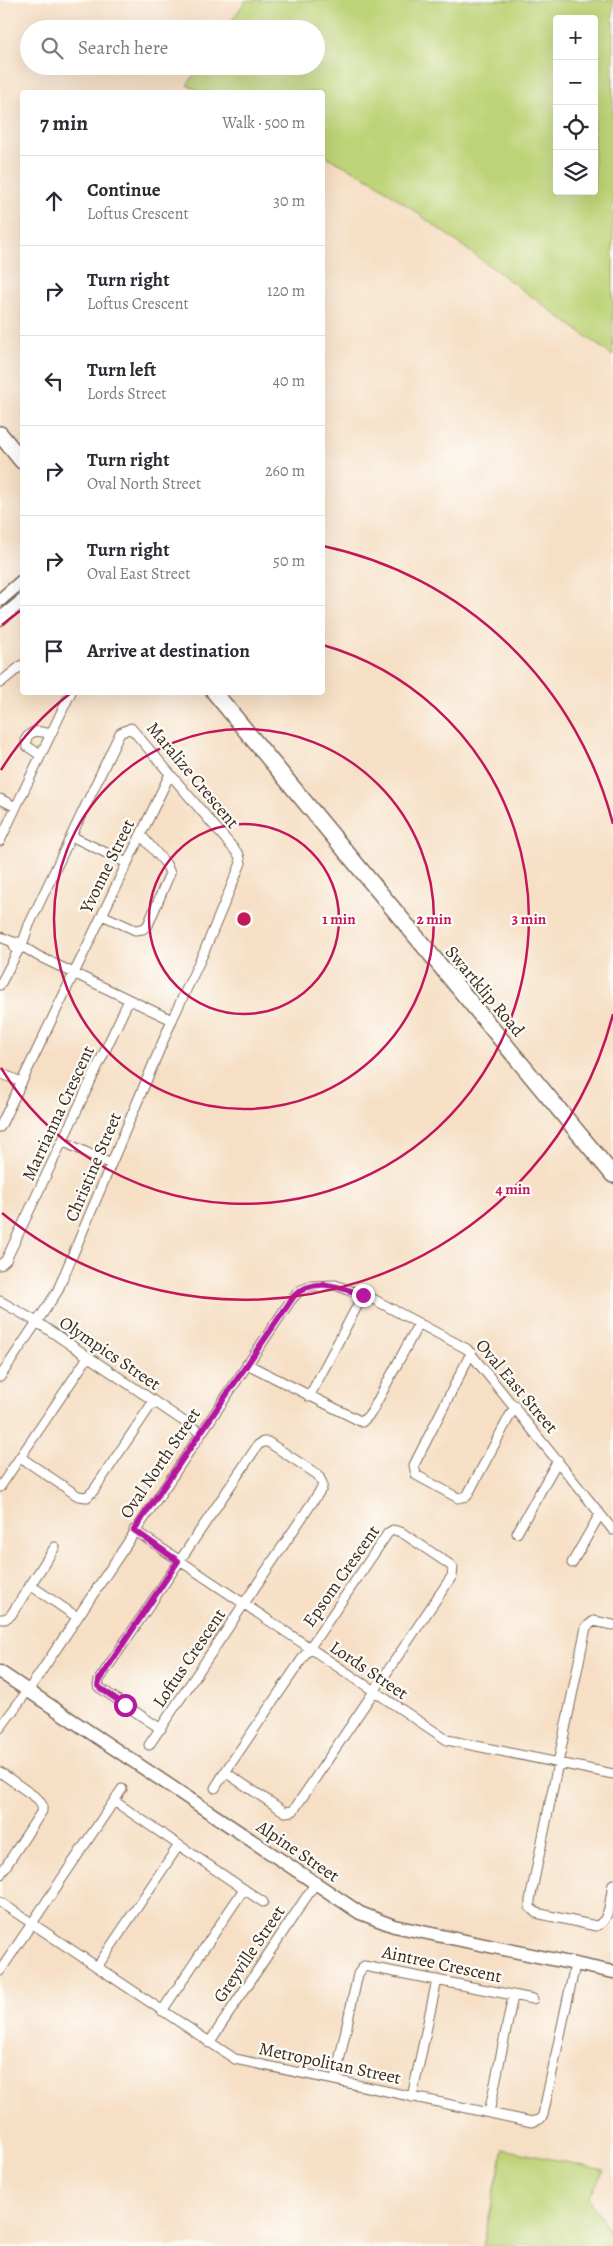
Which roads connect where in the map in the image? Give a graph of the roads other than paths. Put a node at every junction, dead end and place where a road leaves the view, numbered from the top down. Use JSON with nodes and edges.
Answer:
{"nodes":[{"id":1,"x":0,"y":434,"type":"edge"},
{"id":2,"x":20,"y":459,"type":"edge"},
{"id":3,"x":20,"y":583,"type":"edge"},
{"id":4,"x":0,"y":600,"type":"edge"},
{"id":5,"x":20,"y":603,"type":"edge"},
{"id":6,"x":0,"y":620,"type":"edge"},
{"id":7,"x":20,"y":666,"type":"edge"},
{"id":8,"x":0,"y":683,"type":"edge"},
{"id":9,"x":69,"y":695,"type":"edge"},
{"id":10,"x":216,"y":695,"type":"edge"},
{"id":11,"x":50,"y":734,"type":"junction"},
{"id":12,"x":40,"y":755,"type":"junction"},
{"id":13,"x":170,"y":774,"type":"junction"},
{"id":14,"x":0,"y":799,"type":"edge"},
{"id":15,"x":16,"y":807,"type":"junction"},
{"id":16,"x":141,"y":835,"type":"junction"},
{"id":17,"x":71,"y":836,"type":"junction"},
{"id":18,"x":0,"y":841,"type":"edge"},
{"id":19,"x":127,"y":862,"type":"junction"},
{"id":20,"x":102,"y":915,"type":"junction"},
{"id":21,"x":1,"y":938,"type":"edge"},
{"id":22,"x":18,"y":947,"type":"junction"},
{"id":23,"x":73,"y":973,"type":"junction"},
{"id":24,"x":0,"y":985,"type":"edge"},
{"id":25,"x":128,"y":1000,"type":"junction"},
{"id":26,"x":172,"y":1020,"type":"junction"},
{"id":27,"x":0,"y":1073,"type":"edge"},
{"id":28,"x":21,"y":1082,"type":"junction"},
{"id":29,"x":0,"y":1127,"type":"edge"},
{"id":30,"x":62,"y":1141,"type":"junction"},
{"id":31,"x":112,"y":1164,"type":"junction"},
{"id":32,"x":613,"y":1175,"type":"edge"},
{"id":33,"x":0,"y":1265,"type":"edge"},
{"id":34,"x":311,"y":1286,"type":"joint"},
{"id":35,"x":363,"y":1295,"type":"junction"},
{"id":36,"x":0,"y":1301,"type":"edge"},
{"id":37,"x":37,"y":1322,"type":"junction"},
{"id":38,"x":419,"y":1323,"type":"junction"},
{"id":39,"x":471,"y":1353,"type":"junction"},
{"id":40,"x":88,"y":1358,"type":"junction"},
{"id":41,"x":247,"y":1364,"type":"junction"},
{"id":42,"x":0,"y":1378,"type":"edge"},
{"id":43,"x":309,"y":1397,"type":"junction"},
{"id":44,"x":153,"y":1402,"type":"junction"},
{"id":45,"x":515,"y":1406,"type":"junction"},
{"id":46,"x":201,"y":1433,"type":"junction"},
{"id":47,"x":20,"y":1457,"type":"junction"},
{"id":48,"x":558,"y":1460,"type":"junction"},
{"id":49,"x":0,"y":1487,"type":"edge"},
{"id":50,"x":600,"y":1514,"type":"junction"},
{"id":51,"x":134,"y":1530,"type":"junction"},
{"id":52,"x":613,"y":1530,"type":"edge"},
{"id":53,"x":517,"y":1533,"type":"dead end"},
{"id":54,"x":55,"y":1548,"type":"dead end"},
{"id":55,"x":178,"y":1561,"type":"junction"},
{"id":56,"x":572,"y":1563,"type":"dead end"},
{"id":57,"x":30,"y":1585,"type":"junction"},
{"id":58,"x":243,"y":1605,"type":"junction"},
{"id":59,"x":77,"y":1617,"type":"junction"},
{"id":60,"x":0,"y":1619,"type":"edge"},
{"id":61,"x":613,"y":1625,"type":"edge"},
{"id":62,"x":309,"y":1649,"type":"junction"},
{"id":63,"x":0,"y":1672,"type":"edge"},
{"id":64,"x":26,"y":1691,"type":"junction"},
{"id":65,"x":374,"y":1693,"type":"junction"},
{"id":66,"x":0,"y":1728,"type":"edge"},
{"id":67,"x":161,"y":1729,"type":"junction"},
{"id":68,"x":150,"y":1746,"type":"dead end"},
{"id":69,"x":558,"y":1762,"type":"junction"},
{"id":70,"x":0,"y":1772,"type":"edge"},
{"id":71,"x":225,"y":1772,"type":"junction"},
{"id":72,"x":613,"y":1774,"type":"edge"},
{"id":73,"x":215,"y":1788,"type":"dead end"},
{"id":74,"x":122,"y":1789,"type":"dead end"},
{"id":75,"x":114,"y":1801,"type":"junction"},
{"id":76,"x":178,"y":1844,"type":"junction"},
{"id":77,"x":0,"y":1875,"type":"edge"},
{"id":78,"x":315,"y":1884,"type":"junction"},
{"id":79,"x":613,"y":1884,"type":"edge"},
{"id":80,"x":244,"y":1889,"type":"junction"},
{"id":81,"x":0,"y":1902,"type":"edge"},
{"id":82,"x":263,"y":1902,"type":"dead end"},
{"id":83,"x":32,"y":1923,"type":"junction"},
{"id":84,"x":574,"y":1965,"type":"junction"},
{"id":85,"x":97,"y":1967,"type":"junction"},
{"id":86,"x":0,"y":1971,"type":"edge"},
{"id":87,"x":613,"y":1972,"type":"edge"},
{"id":88,"x":436,"y":1980,"type":"junction"},
{"id":89,"x":513,"y":1996,"type":"junction"},
{"id":90,"x":533,"y":1999,"type":"dead end"},
{"id":91,"x":162,"y":2011,"type":"junction"},
{"id":92,"x":209,"y":2043,"type":"junction"},
{"id":93,"x":335,"y":2080,"type":"junction"},
{"id":94,"x":412,"y":2097,"type":"junction"},
{"id":95,"x":489,"y":2113,"type":"junction"}],
"edges":[{"from":1,"to":2,"type":"main road"},
{"from":3,"to":4,"type":"street"},
{"from":5,"to":6,"type":"street"},
{"from":7,"to":8,"type":"street"},
{"from":9,"to":11,"type":"street"},
{"from":10,"to":32,"type":"main road","name":"Swartklip Road"},
{"from":11,"to":12,"type":"street"},
{"from":11,"to":12,"type":"street"},
{"from":12,"to":15,"type":"street"},
{"from":13,"to":16,"type":"street","name":"Yvonne Street"},
{"from":13,"to":17,"type":"street","name":"Maralize Crescent"},
{"from":13,"to":26,"type":"street","name":"Maralize Crescent"},
{"from":14,"to":15,"type":"street"},
{"from":15,"to":18,"type":"street"},
{"from":16,"to":19,"type":"street","name":"Yvonne Street"},
{"from":16,"to":20,"type":"street"},
{"from":17,"to":19,"type":"street"},
{"from":17,"to":22,"type":"street","name":"Maralize Crescent"},
{"from":19,"to":20,"type":"street","name":"Yvonne Street"},
{"from":20,"to":23,"type":"street","name":"Yvonne Street"},
{"from":21,"to":22,"type":"street"},
{"from":22,"to":23,"type":"street"},
{"from":22,"to":24,"type":"street","name":"Maralize Crescent"},
{"from":23,"to":25,"type":"street"},
{"from":23,"to":28,"type":"street"},
{"from":25,"to":26,"type":"street"},
{"from":25,"to":30,"type":"street","name":"Marrianna Crescent"},
{"from":26,"to":31,"type":"street","name":"Christine Street"},
{"from":27,"to":28,"type":"street"},
{"from":28,"to":29,"type":"street"},
{"from":30,"to":31,"type":"street"},
{"from":30,"to":33,"type":"street","name":"Marrianna Crescent"},
{"from":31,"to":37,"type":"street","name":"Christine Street"},
{"from":34,"to":35,"type":"street","name":"Oval East Street"},
{"from":34,"to":41,"type":"street","name":"Oval North Street"},
{"from":35,"to":38,"type":"street","name":"Oval East Street"},
{"from":35,"to":43,"type":"street"},
{"from":36,"to":37,"type":"street","name":"Olympics Street"},
{"from":37,"to":40,"type":"street","name":"Olympics Street"},
{"from":37,"to":42,"type":"street","name":"Christine Street"},
{"from":38,"to":39,"type":"street","name":"Oval East Street"},
{"from":38,"to":43,"type":"street"},
{"from":39,"to":45,"type":"street","name":"Oval East Street"},
{"from":39,"to":45,"type":"street"},
{"from":40,"to":44,"type":"street","name":"Olympics Street"},
{"from":40,"to":47,"type":"street"},
{"from":41,"to":43,"type":"street"},
{"from":41,"to":46,"type":"street","name":"Oval North Street"},
{"from":44,"to":46,"type":"street","name":"Olympics Street"},
{"from":44,"to":47,"type":"street"},
{"from":45,"to":48,"type":"street","name":"Oval East Street"},
{"from":46,"to":51,"type":"street","name":"Oval North Street"},
{"from":47,"to":49,"type":"street"},
{"from":48,"to":50,"type":"street","name":"Oval East Street"},
{"from":48,"to":53,"type":"street"},
{"from":50,"to":52,"type":"street","name":"Oval East Street"},
{"from":50,"to":56,"type":"street"},
{"from":51,"to":55,"type":"street","name":"Lords Street"},
{"from":51,"to":59,"type":"street","name":"Oval North Street"},
{"from":54,"to":57,"type":"street"},
{"from":55,"to":58,"type":"street","name":"Lords Street"},
{"from":55,"to":58,"type":"street","name":"Loftus Crescent"},
{"from":55,"to":67,"type":"street","name":"Loftus Crescent"},
{"from":57,"to":59,"type":"street"},
{"from":57,"to":60,"type":"street"},
{"from":58,"to":62,"type":"street","name":"Lords Street"},
{"from":58,"to":67,"type":"street","name":"Loftus Crescent"},
{"from":59,"to":64,"type":"street","name":"Oval North Street"},
{"from":61,"to":69,"type":"street"},
{"from":62,"to":65,"type":"street","name":"Lords Street"},
{"from":62,"to":65,"type":"street","name":"Epsom Crescent"},
{"from":62,"to":71,"type":"street"},
{"from":63,"to":64,"type":"street","name":"Alpine Street"},
{"from":64,"to":66,"type":"street","name":"Oval North Street"},
{"from":64,"to":78,"type":"street","name":"Alpine Street"},
{"from":65,"to":69,"type":"street","name":"Lords Street"},
{"from":65,"to":71,"type":"street"},
{"from":67,"to":68,"type":"street","name":"Loftus Crescent"},
{"from":69,"to":72,"type":"street","name":"Lords Street"},
{"from":69,"to":79,"type":"street"},
{"from":70,"to":77,"type":"street"},
{"from":71,"to":73,"type":"street"},
{"from":74,"to":75,"type":"street"},
{"from":75,"to":76,"type":"street"},
{"from":75,"to":83,"type":"street"},
{"from":76,"to":80,"type":"street"},
{"from":76,"to":85,"type":"street"},
{"from":78,"to":84,"type":"street","name":"Alpine Street"},
{"from":78,"to":92,"type":"street","name":"Greyville Street"},
{"from":80,"to":82,"type":"street"},
{"from":80,"to":91,"type":"street"},
{"from":81,"to":83,"type":"street","name":"Metropolitan Street"},
{"from":83,"to":85,"type":"street","name":"Metropolitan Street"},
{"from":83,"to":86,"type":"street"},
{"from":84,"to":87,"type":"street","name":"Alpine Street"},
{"from":84,"to":95,"type":"street","name":"Metropolitan Street"},
{"from":85,"to":91,"type":"street","name":"Metropolitan Street"},
{"from":88,"to":89,"type":"street","name":"Aintree Crescent"},
{"from":88,"to":93,"type":"street","name":"Aintree Crescent"},
{"from":88,"to":94,"type":"street"},
{"from":89,"to":90,"type":"street","name":"Aintree Crescent"},
{"from":89,"to":95,"type":"street","name":"Aintree Crescent"},
{"from":91,"to":92,"type":"street","name":"Metropolitan Street"},
{"from":92,"to":93,"type":"street","name":"Metropolitan Street"},
{"from":93,"to":94,"type":"street","name":"Metropolitan Street"},
{"from":94,"to":95,"type":"street","name":"Metropolitan Street"}]}
